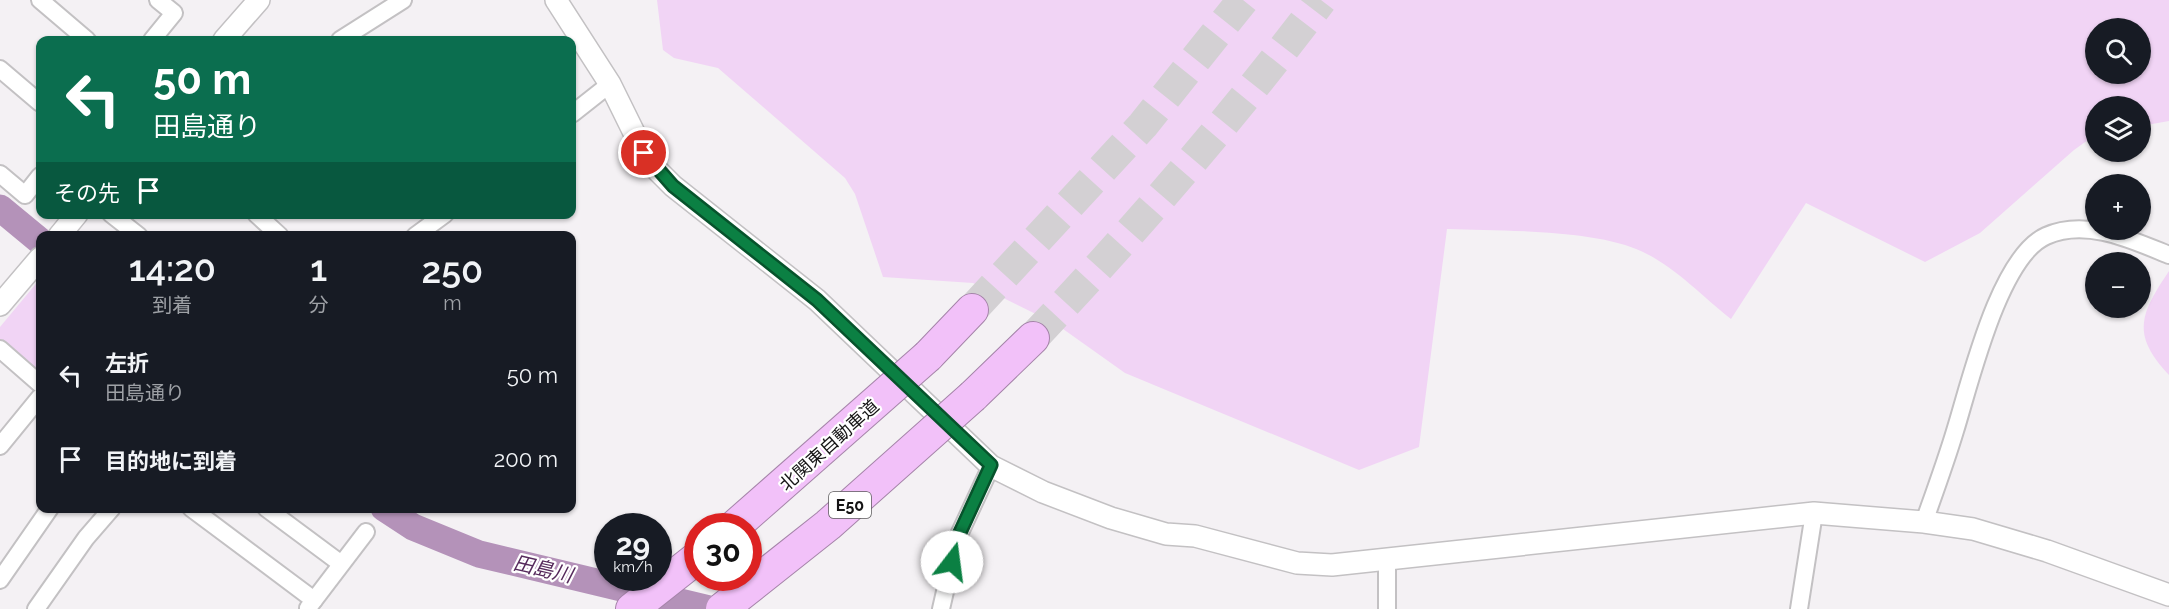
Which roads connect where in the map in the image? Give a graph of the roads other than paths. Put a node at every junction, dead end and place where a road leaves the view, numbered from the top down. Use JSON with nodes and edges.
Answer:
{"nodes":[{"id":1,"x":40,"y":0,"type":"edge"},
{"id":2,"x":158,"y":0,"type":"edge"},
{"id":3,"x":259,"y":0,"type":"edge"},
{"id":4,"x":403,"y":0,"type":"edge"},
{"id":5,"x":556,"y":0,"type":"edge"},
{"id":6,"x":82,"y":36,"type":"edge"},
{"id":7,"x":155,"y":36,"type":"edge"},
{"id":8,"x":228,"y":36,"type":"edge"},
{"id":9,"x":346,"y":36,"type":"edge"},
{"id":10,"x":0,"y":69,"type":"edge"},
{"id":11,"x":610,"y":84,"type":"junction"},
{"id":12,"x":36,"y":100,"type":"edge"},
{"id":13,"x":576,"y":111,"type":"edge"},
{"id":14,"x":0,"y":174,"type":"edge"},
{"id":15,"x":36,"y":181,"type":"edge"},
{"id":16,"x":72,"y":219,"type":"edge"},
{"id":17,"x":117,"y":219,"type":"edge"},
{"id":18,"x":261,"y":219,"type":"edge"},
{"id":19,"x":438,"y":219,"type":"edge"},
{"id":20,"x":62,"y":231,"type":"edge"},
{"id":21,"x":133,"y":231,"type":"edge"},
{"id":22,"x":275,"y":231,"type":"edge"},
{"id":23,"x":422,"y":231,"type":"edge"},
{"id":24,"x":2169,"y":255,"type":"edge"},
{"id":25,"x":36,"y":263,"type":"edge"},
{"id":26,"x":0,"y":305,"type":"edge"},
{"id":27,"x":972,"y":310,"type":"tunnel mouth"},
{"id":28,"x":1033,"y":338,"type":"tunnel mouth"},
{"id":29,"x":0,"y":349,"type":"edge"},
{"id":30,"x":36,"y":380,"type":"edge"},
{"id":31,"x":36,"y":402,"type":"edge"},
{"id":32,"x":0,"y":446,"type":"edge"},
{"id":33,"x":991,"y":465,"type":"junction"},
{"id":34,"x":47,"y":513,"type":"edge"},
{"id":35,"x":107,"y":513,"type":"edge"},
{"id":36,"x":197,"y":513,"type":"edge"},
{"id":37,"x":273,"y":513,"type":"edge"},
{"id":38,"x":750,"y":513,"type":"edge"},
{"id":39,"x":1814,"y":513,"type":"junction"},
{"id":40,"x":1924,"y":522,"type":"junction"},
{"id":41,"x":366,"y":532,"type":"dead end"},
{"id":42,"x":1387,"y":561,"type":"junction"},
{"id":43,"x":340,"y":563,"type":"junction"},
{"id":44,"x":684,"y":568,"type":"edge"},
{"id":45,"x":0,"y":580,"type":"edge"},
{"id":46,"x":2169,"y":595,"type":"edge"},
{"id":47,"x":311,"y":604,"type":"edge"},
{"id":48,"x":36,"y":609,"type":"edge"},
{"id":49,"x":632,"y":609,"type":"edge"},
{"id":50,"x":722,"y":609,"type":"edge"},
{"id":51,"x":941,"y":609,"type":"edge"},
{"id":52,"x":1387,"y":609,"type":"edge"},
{"id":53,"x":1799,"y":609,"type":"edge"}],
"edges":[{"from":1,"to":6,"type":"street"},
{"from":2,"to":7,"type":"street"},
{"from":3,"to":8,"type":"street"},
{"from":4,"to":9,"type":"street"},
{"from":5,"to":11,"type":"street"},
{"from":10,"to":12,"type":"street"},
{"from":11,"to":13,"type":"street"},
{"from":11,"to":33,"type":"street"},
{"from":14,"to":15,"type":"street"},
{"from":16,"to":20,"type":"street"},
{"from":17,"to":21,"type":"street"},
{"from":18,"to":22,"type":"street"},
{"from":19,"to":23,"type":"street"},
{"from":24,"to":40,"type":"street"},
{"from":25,"to":26,"type":"street"},
{"from":27,"to":38,"type":"highway","name":"北関東自動車道","bridge":true},
{"from":28,"to":50,"type":"highway","number":"E50","bridge":true},
{"from":29,"to":30,"type":"street"},
{"from":31,"to":32,"type":"street"},
{"from":33,"to":42,"type":"street"},
{"from":33,"to":51,"type":"street"},
{"from":34,"to":45,"type":"street"},
{"from":35,"to":48,"type":"street"},
{"from":36,"to":47,"type":"street"},
{"from":37,"to":43,"type":"street"},
{"from":39,"to":40,"type":"street"},
{"from":39,"to":42,"type":"street"},
{"from":39,"to":53,"type":"street"},
{"from":40,"to":46,"type":"street"},
{"from":41,"to":43,"type":"street"},
{"from":42,"to":52,"type":"street"},
{"from":43,"to":47,"type":"street"},
{"from":44,"to":49,"type":"highway"}]}
